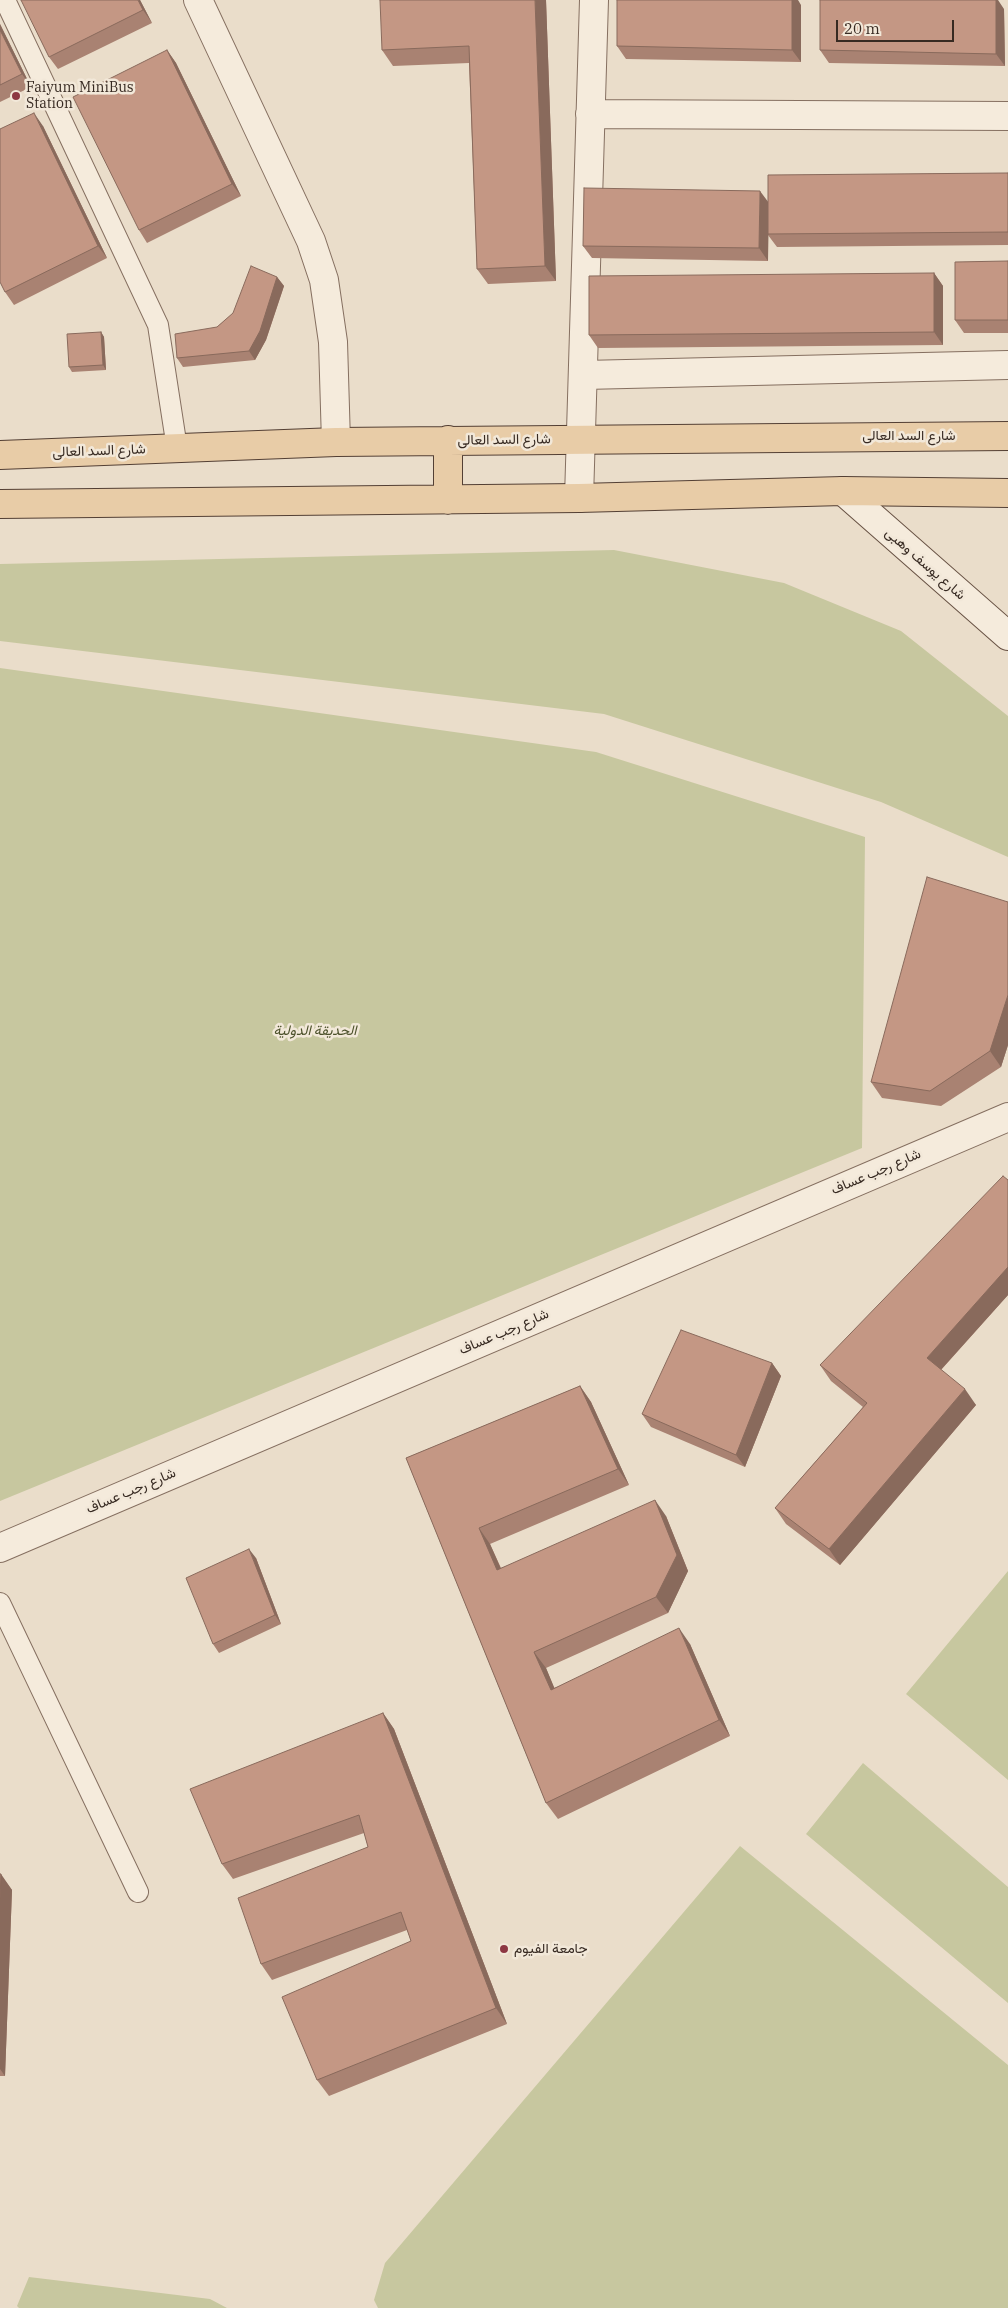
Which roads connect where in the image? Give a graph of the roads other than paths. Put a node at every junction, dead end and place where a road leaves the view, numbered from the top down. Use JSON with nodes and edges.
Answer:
{"nodes":[{"id":1,"x":6,"y":0,"type":"edge"},
{"id":2,"x":198,"y":0,"type":"edge"},
{"id":3,"x":594,"y":0,"type":"edge"},
{"id":4,"x":590,"y":114,"type":"junction"},
{"id":5,"x":1008,"y":116,"type":"edge"},
{"id":6,"x":1008,"y":365,"type":"edge"},
{"id":7,"x":584,"y":375,"type":"junction"},
{"id":8,"x":1008,"y":436,"type":"edge"},
{"id":9,"x":581,"y":438,"type":"junction"},
{"id":10,"x":448,"y":440,"type":"junction"},
{"id":11,"x":336,"y":442,"type":"junction"},
{"id":12,"x":177,"y":448,"type":"junction"},
{"id":13,"x":0,"y":455,"type":"edge"},
{"id":14,"x":843,"y":491,"type":"junction"},
{"id":15,"x":1008,"y":493,"type":"edge"},
{"id":16,"x":579,"y":498,"type":"junction"},
{"id":17,"x":448,"y":500,"type":"junction"},
{"id":18,"x":0,"y":504,"type":"edge"},
{"id":19,"x":1008,"y":636,"type":"edge"},
{"id":20,"x":1008,"y":1117,"type":"edge"},
{"id":21,"x":0,"y":1548,"type":"edge"},
{"id":22,"x":0,"y":1603,"type":"edge"},
{"id":23,"x":138,"y":1892,"type":"dead end"}],
"edges":[{"from":1,"to":12,"type":"lane"},
{"from":2,"to":11,"type":"street"},
{"from":3,"to":4,"type":"street"},
{"from":4,"to":5,"type":"street"},
{"from":4,"to":7,"type":"street"},
{"from":6,"to":7,"type":"street"},
{"from":7,"to":9,"type":"street"},
{"from":8,"to":9,"type":"main road","name":"شارع السد العالى"},
{"from":9,"to":10,"type":"main road","name":"شارع السد العالى"},
{"from":9,"to":16,"type":"street"},
{"from":10,"to":11,"type":"main road","name":"شارع السد العالى"},
{"from":10,"to":17,"type":"main road"},
{"from":11,"to":12,"type":"main road","name":"شارع السد العالى"},
{"from":12,"to":13,"type":"main road","name":"شارع السد العالى"},
{"from":14,"to":15,"type":"main road"},
{"from":14,"to":16,"type":"main road"},
{"from":14,"to":19,"type":"street","name":"شارع يوسف وهبى"},
{"from":16,"to":17,"type":"main road"},
{"from":17,"to":18,"type":"main road"},
{"from":20,"to":21,"type":"street","name":"شارع رجب عساف"},
{"from":22,"to":23,"type":"lane"}]}
